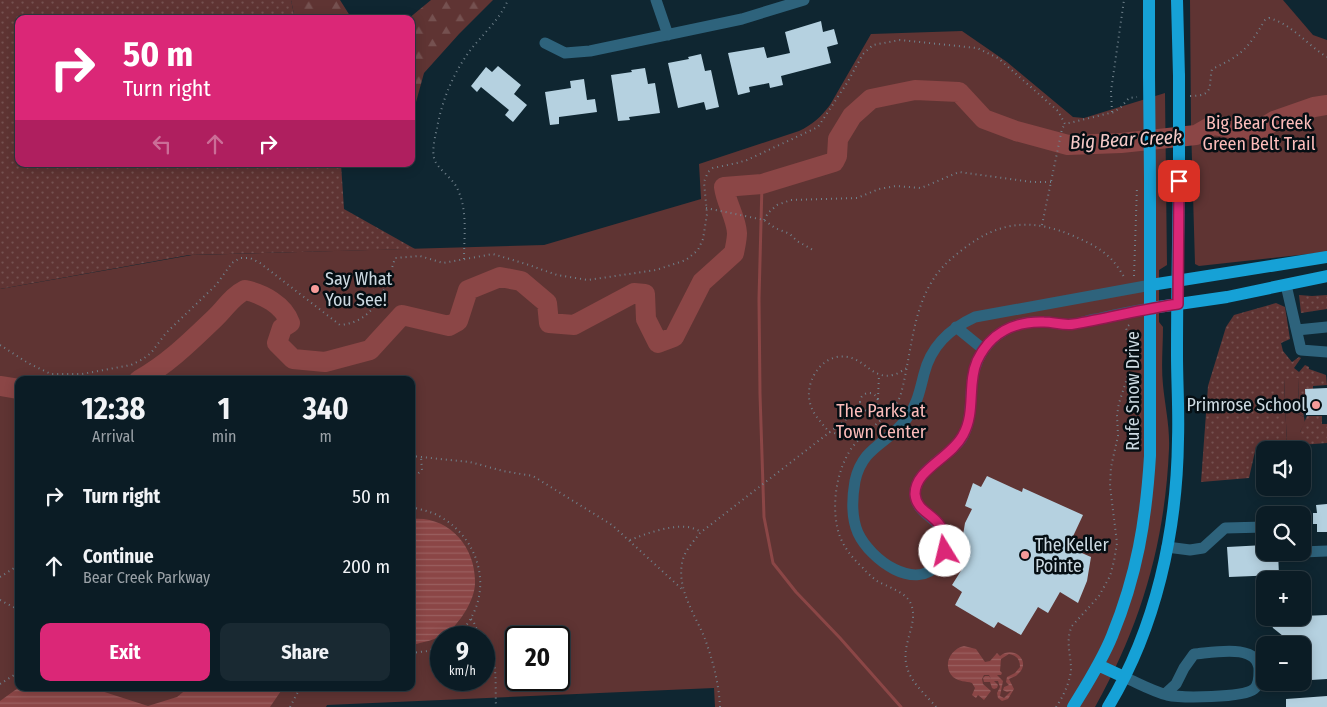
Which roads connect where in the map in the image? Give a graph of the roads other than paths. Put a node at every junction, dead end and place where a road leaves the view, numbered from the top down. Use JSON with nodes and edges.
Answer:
{"nodes":[{"id":1,"x":656,"y":0,"type":"edge"},
{"id":2,"x":804,"y":0,"type":"edge"},
{"id":3,"x":1149,"y":0,"type":"edge"},
{"id":4,"x":1177,"y":0,"type":"edge"},
{"id":5,"x":668,"y":34,"type":"junction"},
{"id":6,"x":545,"y":43,"type":"dead end"},
{"id":7,"x":1327,"y":257,"type":"edge"},
{"id":8,"x":1327,"y":276,"type":"edge"},
{"id":9,"x":1178,"y":281,"type":"junction"},
{"id":10,"x":1151,"y":285,"type":"junction"},
{"id":11,"x":1286,"y":285,"type":"junction"},
{"id":12,"x":1178,"y":304,"type":"junction"},
{"id":13,"x":1151,"y":308,"type":"junction"},
{"id":14,"x":956,"y":327,"type":"junction"},
{"id":15,"x":1327,"y":327,"type":"edge"},
{"id":16,"x":1297,"y":330,"type":"junction"},
{"id":17,"x":984,"y":349,"type":"junction"},
{"id":18,"x":1327,"y":352,"type":"edge"},
{"id":19,"x":1256,"y":527,"type":"edge"},
{"id":20,"x":1167,"y":547,"type":"junction"},
{"id":21,"x":1327,"y":551,"type":"edge"},
{"id":22,"x":1311,"y":552,"type":"edge"},
{"id":23,"x":1098,"y":665,"type":"junction"},
{"id":24,"x":1124,"y":677,"type":"junction"},
{"id":25,"x":1165,"y":694,"type":"junction"},
{"id":26,"x":1073,"y":707,"type":"edge"},
{"id":27,"x":1108,"y":707,"type":"edge"}],
"edges":[{"from":1,"to":5,"type":"street"},
{"from":2,"to":5,"type":"street"},
{"from":3,"to":10,"type":"main road","name":"Rufe Snow Drive","bridge":true},
{"from":4,"to":9,"type":"main road","bridge":true},
{"from":5,"to":6,"type":"street"},
{"from":7,"to":9,"type":"main road"},
{"from":8,"to":11,"type":"main road"},
{"from":9,"to":10,"type":"main road"},
{"from":9,"to":12,"type":"main road"},
{"from":10,"to":13,"type":"main road","name":"Rufe Snow Drive"},
{"from":10,"to":14,"type":"street"},
{"from":11,"to":12,"type":"main road"},
{"from":11,"to":16,"type":"street"},
{"from":12,"to":13,"type":"main road"},
{"from":12,"to":20,"type":"main road"},
{"from":13,"to":17,"type":"street"},
{"from":13,"to":23,"type":"main road","name":"Rufe Snow Drive"},
{"from":14,"to":17,"type":"street"},
{"from":14,"to":17,"type":"street"},
{"from":15,"to":16,"type":"street"},
{"from":16,"to":18,"type":"street"},
{"from":19,"to":20,"type":"street"},
{"from":20,"to":24,"type":"main road"},
{"from":21,"to":22,"type":"street"},
{"from":23,"to":24,"type":"main road"},
{"from":23,"to":26,"type":"main road","name":"Rufe Snow Drive"},
{"from":24,"to":25,"type":"street"},
{"from":24,"to":27,"type":"main road"},
{"from":25,"to":25,"type":"street"}]}
